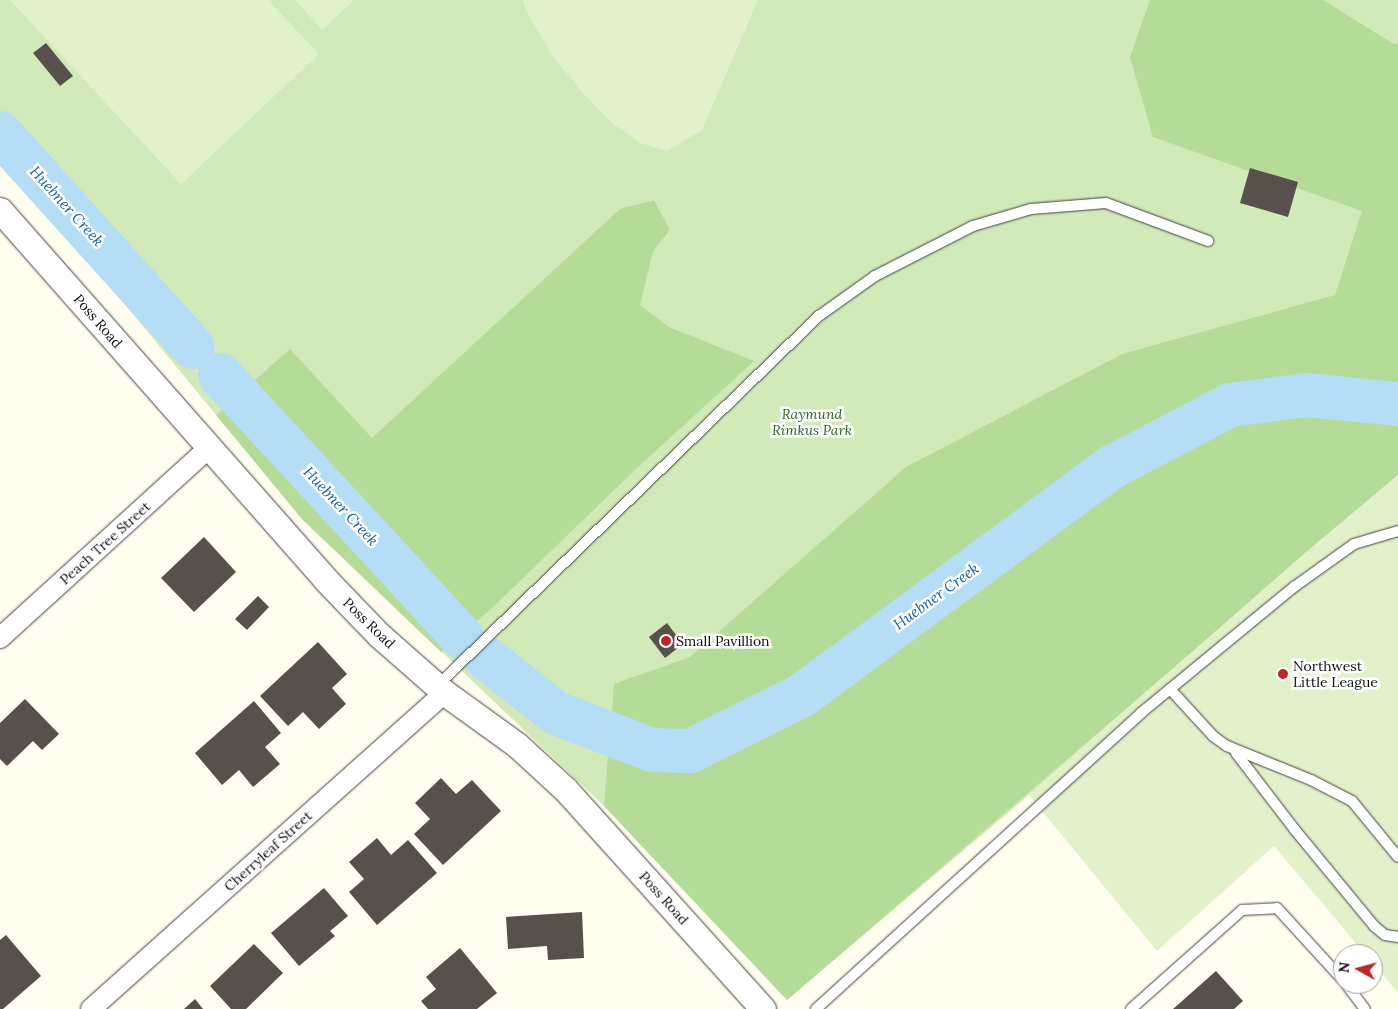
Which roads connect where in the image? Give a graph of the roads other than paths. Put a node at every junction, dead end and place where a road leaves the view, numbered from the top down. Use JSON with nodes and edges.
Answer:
{"nodes":[{"id":1,"x":0,"y":210,"type":"edge"},
{"id":2,"x":1208,"y":241,"type":"dead end"},
{"id":3,"x":209,"y":448,"type":"junction"},
{"id":4,"x":1398,"y":531,"type":"edge"},
{"id":5,"x":0,"y":638,"type":"edge"},
{"id":6,"x":441,"y":689,"type":"junction"},
{"id":7,"x":1170,"y":689,"type":"junction"},
{"id":8,"x":1234,"y":750,"type":"junction"},
{"id":9,"x":1398,"y":857,"type":"edge"},
{"id":10,"x":1398,"y":937,"type":"edge"},
{"id":11,"x":1333,"y":969,"type":"edge"},
{"id":12,"x":1354,"y":994,"type":"edge"},
{"id":13,"x":91,"y":1009,"type":"edge"},
{"id":14,"x":763,"y":1009,"type":"edge"},
{"id":15,"x":816,"y":1009,"type":"edge"},
{"id":16,"x":1131,"y":1009,"type":"edge"},
{"id":17,"x":1366,"y":1009,"type":"edge"}],
"edges":[{"from":1,"to":3,"type":"street","name":"Poss Road"},
{"from":2,"to":6,"type":"lane"},
{"from":3,"to":5,"type":"street","name":"Peach Tree Street"},
{"from":3,"to":6,"type":"street","name":"Poss Road"},
{"from":4,"to":7,"type":"lane"},
{"from":6,"to":13,"type":"street","name":"Cherryleaf Street"},
{"from":6,"to":14,"type":"street","name":"Poss Road"},
{"from":7,"to":8,"type":"lane"},
{"from":7,"to":15,"type":"lane"},
{"from":8,"to":9,"type":"lane"},
{"from":8,"to":10,"type":"lane"},
{"from":11,"to":16,"type":"lane"},
{"from":12,"to":17,"type":"lane"}]}
